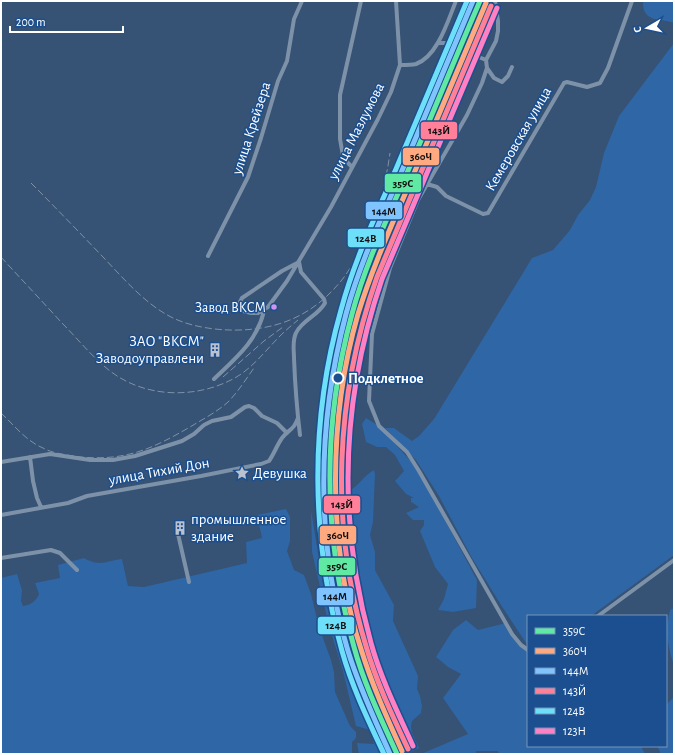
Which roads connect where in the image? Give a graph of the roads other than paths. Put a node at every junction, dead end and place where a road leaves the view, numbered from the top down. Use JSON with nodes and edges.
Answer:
{"nodes":[{"id":1,"x":302,"y":1,"type":"edge"},
{"id":2,"x":360,"y":1,"type":"edge"},
{"id":3,"x":396,"y":1,"type":"edge"},
{"id":4,"x":456,"y":1,"type":"edge"},
{"id":5,"x":495,"y":1,"type":"edge"},
{"id":6,"x":632,"y":1,"type":"edge"},
{"id":7,"x":439,"y":43,"type":"junction"},
{"id":8,"x":486,"y":60,"type":"junction"},
{"id":9,"x":400,"y":65,"type":"junction"},
{"id":10,"x":512,"y":67,"type":"dead end"},
{"id":11,"x":487,"y":68,"type":"junction"},
{"id":12,"x":352,"y":167,"type":"junction"},
{"id":13,"x":427,"y":184,"type":"junction"},
{"id":14,"x":208,"y":256,"type":"dead end"},
{"id":15,"x":299,"y":262,"type":"junction"},
{"id":16,"x":264,"y":310,"type":"junction"},
{"id":17,"x":214,"y":379,"type":"dead end"},
{"id":18,"x":298,"y":418,"type":"junction"},
{"id":19,"x":287,"y":433,"type":"junction"},
{"id":20,"x":300,"y":435,"type":"dead end"},
{"id":21,"x":30,"y":457,"type":"junction"},
{"id":22,"x":1,"y":462,"type":"edge"},
{"id":23,"x":42,"y":507,"type":"junction"},
{"id":24,"x":1,"y":515,"type":"edge"},
{"id":25,"x":178,"y":534,"type":"dead end"},
{"id":26,"x":1,"y":558,"type":"edge"},
{"id":27,"x":674,"y":560,"type":"edge"},
{"id":28,"x":77,"y":570,"type":"dead end"},
{"id":29,"x":189,"y":582,"type":"dead end"},
{"id":30,"x":599,"y":615,"type":"edge"},
{"id":31,"x":527,"y":649,"type":"edge"}],
"edges":[{"from":1,"to":14,"type":"street","name":"улица Крейзера"},
{"from":2,"to":12,"type":"street"},
{"from":3,"to":9,"type":"street","name":"улица Мазлумова"},
{"from":4,"to":7,"type":"street"},
{"from":5,"to":8,"type":"street"},
{"from":6,"to":13,"type":"street","name":"Кемеровская улица"},
{"from":7,"to":8,"type":"street"},
{"from":7,"to":9,"type":"street"},
{"from":8,"to":11,"type":"street"},
{"from":9,"to":12,"type":"street","name":"улица Мазлумова"},
{"from":10,"to":11,"type":"street"},
{"from":11,"to":13,"type":"street"},
{"from":12,"to":15,"type":"street","name":"улица Мазлумова"},
{"from":13,"to":31,"type":"street"},
{"from":15,"to":16,"type":"street","name":"улица Мазлумова"},
{"from":15,"to":16,"type":"street"},
{"from":15,"to":18,"type":"street"},
{"from":16,"to":17,"type":"street"},
{"from":18,"to":19,"type":"street","name":"улица Тихий Дон"},
{"from":18,"to":20,"type":"street"},
{"from":19,"to":21,"type":"street"},
{"from":19,"to":23,"type":"street","name":"улица Тихий Дон"},
{"from":21,"to":22,"type":"street"},
{"from":21,"to":23,"type":"street"},
{"from":23,"to":24,"type":"street","name":"улица Тихий Дон"},
{"from":25,"to":29,"type":"street"},
{"from":26,"to":28,"type":"street"},
{"from":27,"to":30,"type":"street"}]}
